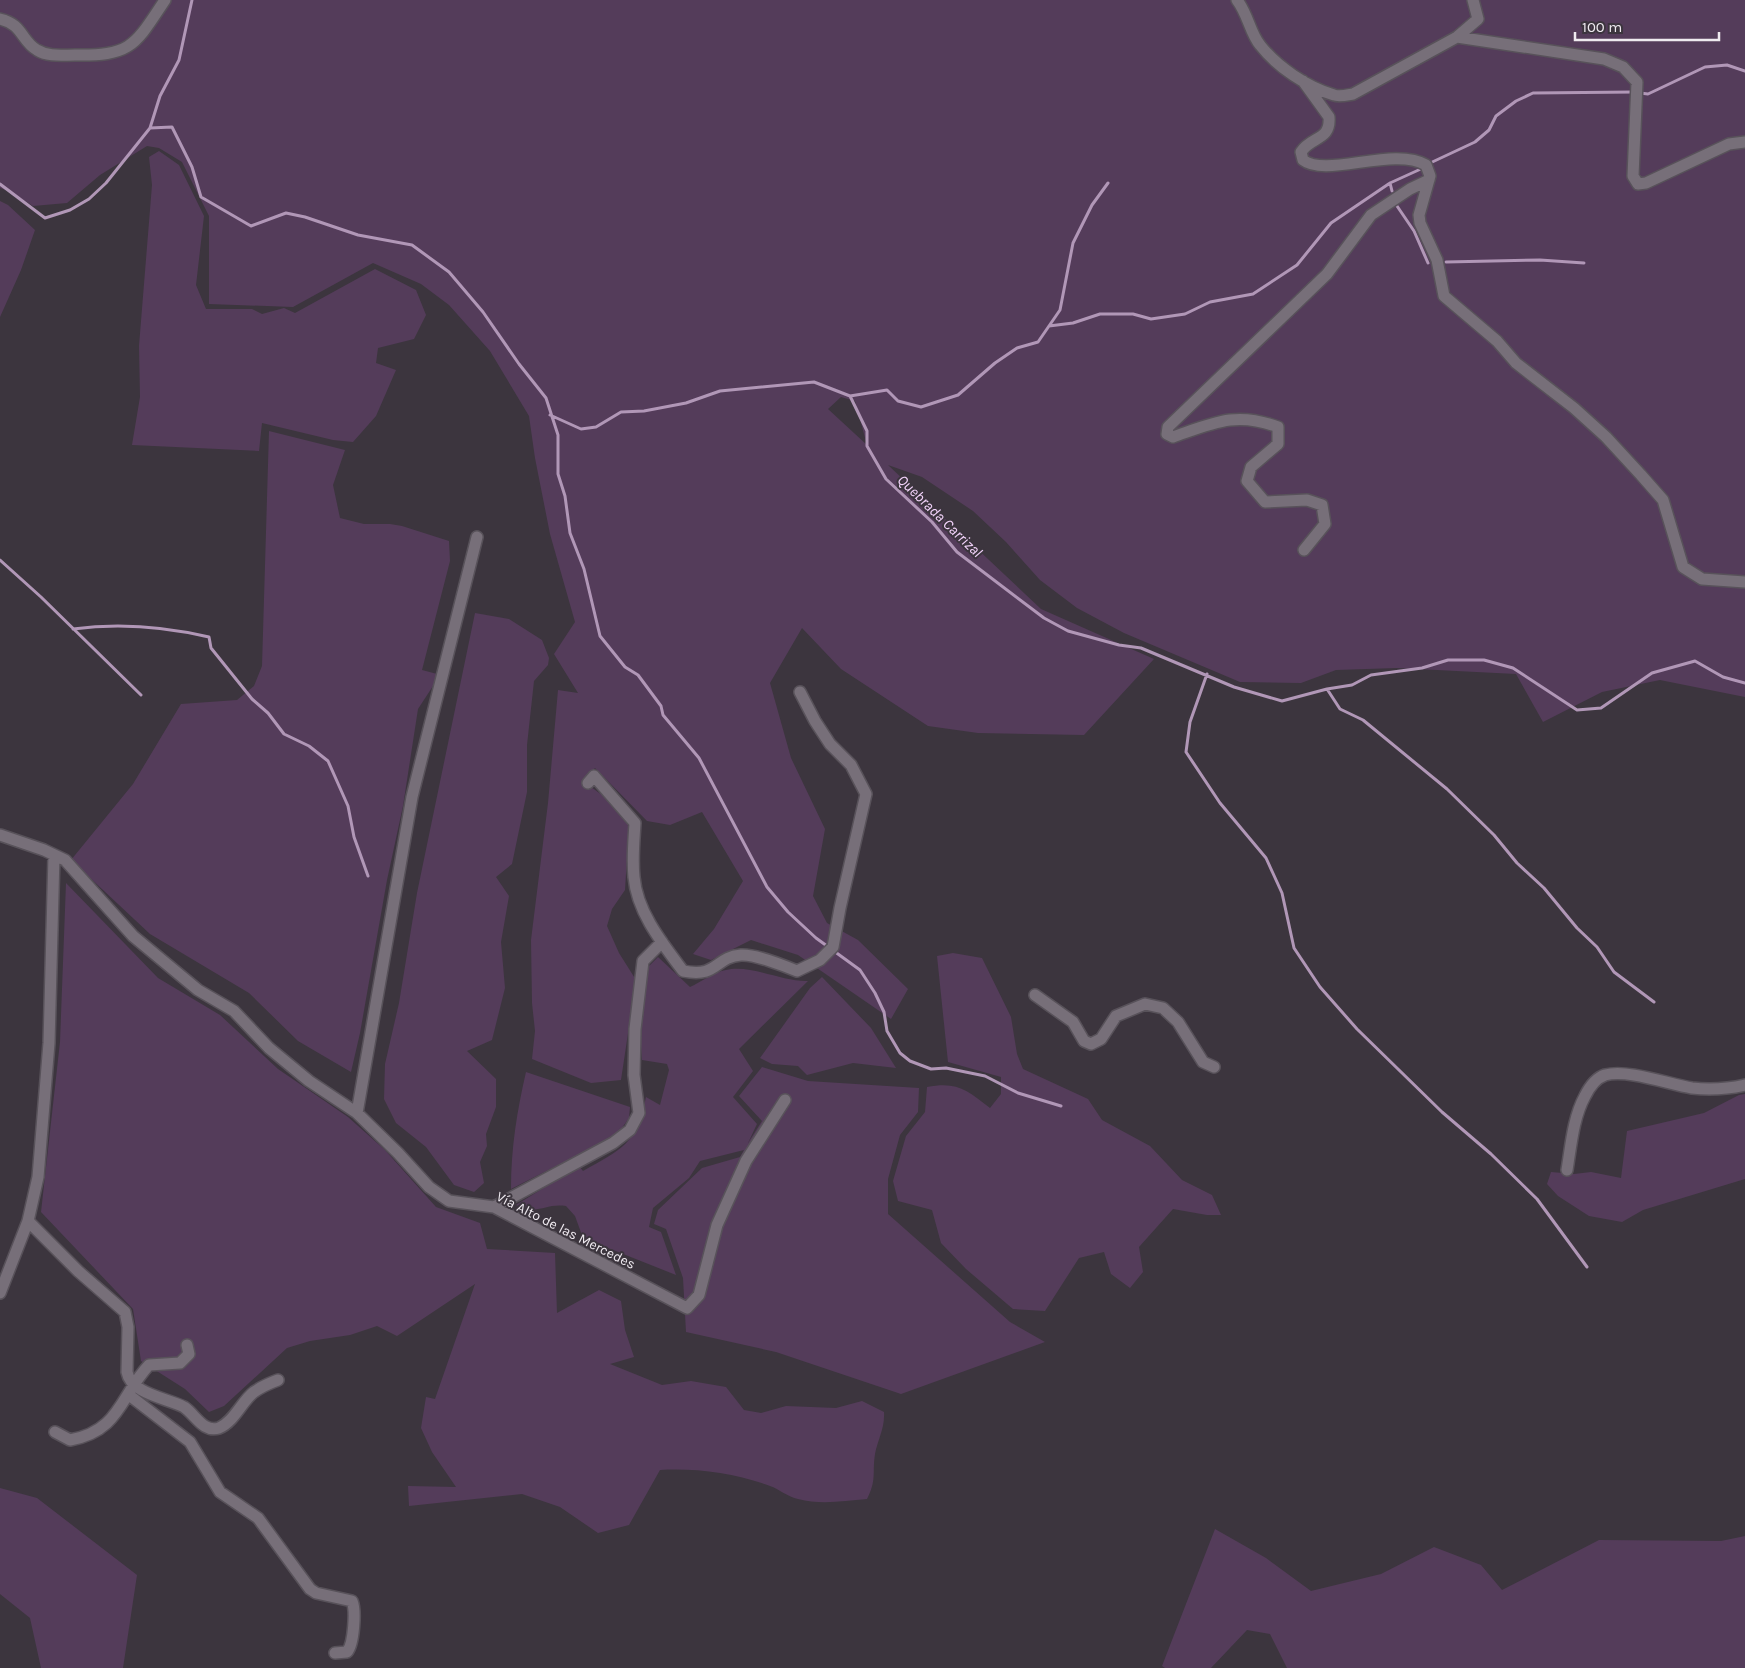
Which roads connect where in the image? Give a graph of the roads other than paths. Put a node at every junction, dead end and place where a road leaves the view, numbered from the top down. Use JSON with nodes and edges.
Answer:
{"nodes":[{"id":1,"x":165,"y":0,"type":"edge"},
{"id":2,"x":1238,"y":0,"type":"edge"},
{"id":3,"x":1473,"y":0,"type":"edge"},
{"id":4,"x":0,"y":19,"type":"edge"},
{"id":5,"x":1457,"y":37,"type":"junction"},
{"id":6,"x":1303,"y":81,"type":"junction"},
{"id":7,"x":1745,"y":142,"type":"edge"},
{"id":8,"x":1429,"y":180,"type":"junction"},
{"id":9,"x":477,"y":537,"type":"dead end"},
{"id":10,"x":1304,"y":550,"type":"dead end"},
{"id":11,"x":1745,"y":582,"type":"edge"},
{"id":12,"x":800,"y":692,"type":"dead end"},
{"id":13,"x":588,"y":783,"type":"dead end"},
{"id":14,"x":0,"y":835,"type":"edge"},
{"id":15,"x":54,"y":855,"type":"junction"},
{"id":16,"x":662,"y":942,"type":"junction"},
{"id":17,"x":1035,"y":995,"type":"dead end"},
{"id":18,"x":1214,"y":1067,"type":"dead end"},
{"id":19,"x":1745,"y":1085,"type":"edge"},
{"id":20,"x":785,"y":1100,"type":"dead end"},
{"id":21,"x":357,"y":1113,"type":"junction"},
{"id":22,"x":1567,"y":1170,"type":"dead end"},
{"id":23,"x":494,"y":1207,"type":"junction"},
{"id":24,"x":28,"y":1221,"type":"junction"},
{"id":25,"x":0,"y":1293,"type":"edge"},
{"id":26,"x":187,"y":1345,"type":"dead end"},
{"id":27,"x":278,"y":1380,"type":"dead end"},
{"id":28,"x":132,"y":1391,"type":"junction"},
{"id":29,"x":55,"y":1432,"type":"dead end"},
{"id":30,"x":335,"y":1653,"type":"dead end"}],
"edges":[{"from":1,"to":4,"type":"street"},
{"from":2,"to":6,"type":"street"},
{"from":3,"to":5,"type":"street"},
{"from":5,"to":6,"type":"street"},
{"from":5,"to":7,"type":"street"},
{"from":6,"to":8,"type":"street"},
{"from":8,"to":10,"type":"street"},
{"from":8,"to":11,"type":"street"},
{"from":9,"to":21,"type":"street"},
{"from":12,"to":16,"type":"street"},
{"from":13,"to":16,"type":"street"},
{"from":14,"to":15,"type":"street","name":"Vía Alto de las Mercedes"},
{"from":15,"to":21,"type":"street","name":"Vía Alto de las Mercedes"},
{"from":15,"to":24,"type":"street"},
{"from":16,"to":23,"type":"street"},
{"from":17,"to":18,"type":"street"},
{"from":19,"to":22,"type":"street"},
{"from":20,"to":23,"type":"street","name":"Vía Alto de las Mercedes"},
{"from":21,"to":23,"type":"street","name":"Vía Alto de las Mercedes"},
{"from":24,"to":25,"type":"street"},
{"from":24,"to":28,"type":"street"},
{"from":26,"to":28,"type":"street"},
{"from":27,"to":28,"type":"street"},
{"from":28,"to":29,"type":"street"},
{"from":28,"to":30,"type":"street"}]}
